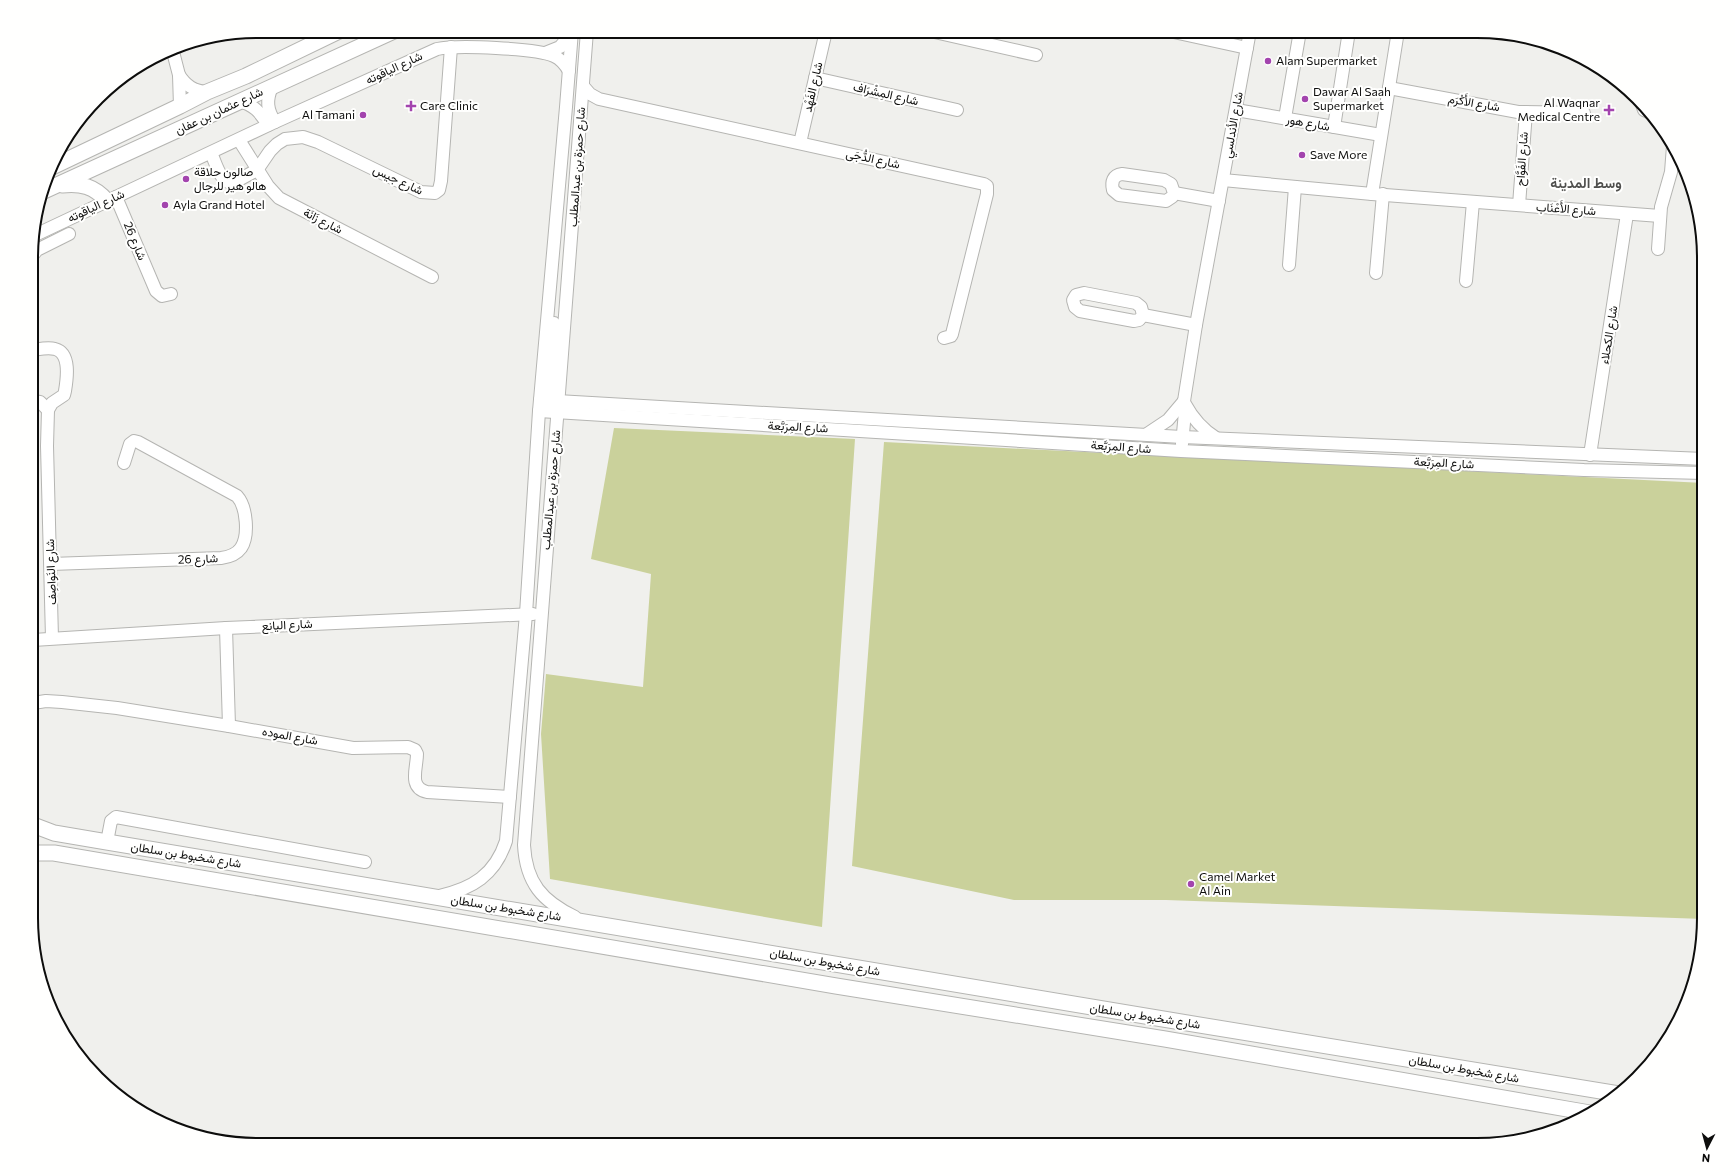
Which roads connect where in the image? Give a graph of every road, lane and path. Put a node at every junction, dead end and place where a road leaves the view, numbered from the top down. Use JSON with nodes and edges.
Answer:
{"nodes":[{"id":1,"x":325,"y":38,"type":"edge"},
{"id":2,"x":379,"y":38,"type":"edge"},
{"id":3,"x":568,"y":38,"type":"edge"},
{"id":4,"x":572,"y":38,"type":"edge"},
{"id":5,"x":586,"y":38,"type":"edge"},
{"id":6,"x":824,"y":38,"type":"edge"},
{"id":7,"x":961,"y":38,"type":"edge"},
{"id":8,"x":1201,"y":38,"type":"edge"},
{"id":9,"x":1249,"y":38,"type":"edge"},
{"id":10,"x":1299,"y":38,"type":"edge"},
{"id":11,"x":1348,"y":38,"type":"edge"},
{"id":12,"x":1397,"y":38,"type":"edge"},
{"id":13,"x":451,"y":47,"type":"junction"},
{"id":14,"x":1247,"y":48,"type":"junction"},
{"id":15,"x":545,"y":53,"type":"junction"},
{"id":16,"x":174,"y":55,"type":"edge"},
{"id":17,"x":1036,"y":55,"type":"dead end"},
{"id":18,"x":569,"y":70,"type":"junction"},
{"id":19,"x":180,"y":75,"type":"junction"},
{"id":20,"x":815,"y":78,"type":"junction"},
{"id":21,"x":583,"y":86,"type":"junction"},
{"id":22,"x":272,"y":87,"type":"junction"},
{"id":23,"x":1389,"y":88,"type":"junction"},
{"id":24,"x":207,"y":92,"type":"junction"},
{"id":25,"x":600,"y":99,"type":"junction"},
{"id":26,"x":239,"y":102,"type":"junction"},
{"id":27,"x":180,"y":106,"type":"junction"},
{"id":28,"x":582,"y":110,"type":"junction"},
{"id":29,"x":957,"y":110,"type":"dead end"},
{"id":30,"x":1236,"y":110,"type":"junction"},
{"id":31,"x":1526,"y":112,"type":"junction"},
{"id":32,"x":1584,"y":113,"type":"dead end"},
{"id":33,"x":1285,"y":118,"type":"junction"},
{"id":34,"x":271,"y":124,"type":"junction"},
{"id":35,"x":1334,"y":127,"type":"junction"},
{"id":36,"x":1381,"y":135,"type":"junction"},
{"id":37,"x":238,"y":140,"type":"junction"},
{"id":38,"x":800,"y":143,"type":"junction"},
{"id":39,"x":211,"y":153,"type":"junction"},
{"id":40,"x":1672,"y":157,"type":"edge"},
{"id":41,"x":60,"y":163,"type":"edge"},
{"id":42,"x":258,"y":170,"type":"junction"},
{"id":43,"x":1223,"y":180,"type":"junction"},
{"id":44,"x":1296,"y":187,"type":"junction"},
{"id":45,"x":51,"y":188,"type":"edge"},
{"id":46,"x":1174,"y":193,"type":"dead end"},
{"id":47,"x":1378,"y":194,"type":"junction"},
{"id":48,"x":112,"y":199,"type":"junction"},
{"id":49,"x":1219,"y":201,"type":"junction"},
{"id":50,"x":1473,"y":202,"type":"junction"},
{"id":51,"x":1519,"y":205,"type":"junction"},
{"id":52,"x":1627,"y":214,"type":"junction"},
{"id":53,"x":1660,"y":216,"type":"junction"},
{"id":54,"x":39,"y":233,"type":"edge"},
{"id":55,"x":69,"y":234,"type":"dead end"},
{"id":56,"x":1658,"y":249,"type":"dead end"},
{"id":57,"x":38,"y":250,"type":"edge"},
{"id":58,"x":1289,"y":265,"type":"dead end"},
{"id":59,"x":1376,"y":273,"type":"dead end"},
{"id":60,"x":432,"y":277,"type":"dead end"},
{"id":61,"x":1466,"y":280,"type":"dead end"},
{"id":62,"x":171,"y":294,"type":"dead end"},
{"id":63,"x":1143,"y":314,"type":"junction"},
{"id":64,"x":1196,"y":326,"type":"junction"},
{"id":65,"x":944,"y":338,"type":"dead end"},
{"id":66,"x":38,"y":350,"type":"edge"},
{"id":67,"x":1184,"y":401,"type":"junction"},
{"id":68,"x":38,"y":402,"type":"edge"},
{"id":69,"x":547,"y":403,"type":"junction"},
{"id":70,"x":48,"y":410,"type":"junction"},
{"id":71,"x":558,"y":413,"type":"junction"},
{"id":72,"x":1147,"y":434,"type":"junction"},
{"id":73,"x":1179,"y":437,"type":"junction"},
{"id":74,"x":1216,"y":438,"type":"junction"},
{"id":75,"x":1178,"y":451,"type":"junction"},
{"id":76,"x":1590,"y":455,"type":"junction"},
{"id":77,"x":1697,"y":459,"type":"edge"},
{"id":78,"x":124,"y":463,"type":"dead end"},
{"id":79,"x":1697,"y":473,"type":"edge"},
{"id":80,"x":51,"y":564,"type":"junction"},
{"id":81,"x":526,"y":614,"type":"junction"},
{"id":82,"x":541,"y":614,"type":"junction"},
{"id":83,"x":226,"y":628,"type":"junction"},
{"id":84,"x":52,"y":638,"type":"junction"},
{"id":85,"x":38,"y":639,"type":"edge"},
{"id":86,"x":38,"y":702,"type":"edge"},
{"id":87,"x":229,"y":726,"type":"junction"},
{"id":88,"x":510,"y":797,"type":"junction"},
{"id":89,"x":38,"y":827,"type":"edge"},
{"id":90,"x":107,"y":842,"type":"junction"},
{"id":91,"x":38,"y":853,"type":"edge"},
{"id":92,"x":365,"y":862,"type":"dead end"},
{"id":93,"x":435,"y":897,"type":"junction"},
{"id":94,"x":584,"y":921,"type":"junction"},
{"id":95,"x":1521,"y":1079,"type":"junction"},
{"id":96,"x":1619,"y":1086,"type":"edge"},
{"id":97,"x":1611,"y":1093,"type":"edge"},
{"id":98,"x":1582,"y":1112,"type":"edge"}],
"edges":[{"from":1,"to":24,"type":"main road","name":"شارع عثمان بن عفان"},
{"from":2,"to":22,"type":"main road","name":"شارع عثمان بن عفان"},
{"from":3,"to":15,"type":"street"},
{"from":4,"to":18,"type":"street","name":"شارع حمزة بن عبدالمطلب"},
{"from":5,"to":21,"type":"street","name":"شارع حمزة بن عبدالمطلب"},
{"from":6,"to":20,"type":"street","name":"شارع الفَهْد"},
{"from":7,"to":17,"type":"street"},
{"from":8,"to":14,"type":"street"},
{"from":9,"to":14,"type":"street","name":"شارع الأندلسي"},
{"from":10,"to":33,"type":"street"},
{"from":11,"to":35,"type":"street"},
{"from":12,"to":23,"type":"street"},
{"from":13,"to":15,"type":"street","name":"شارع الياقوته"},
{"from":13,"to":34,"type":"street","name":"شارع الياقوته"},
{"from":13,"to":42,"type":"street","name":"شارع جيس"},
{"from":14,"to":30,"type":"street","name":"شارع الأندلسي"},
{"from":15,"to":18,"type":"street","name":"شارع الياقوته"},
{"from":16,"to":19,"type":"street"},
{"from":18,"to":69,"type":"street","name":"شارع حمزة بن عبدالمطلب"},
{"from":19,"to":24,"type":"street"},
{"from":19,"to":27,"type":"street"},
{"from":20,"to":29,"type":"street","name":"شارع المِشْرَاف"},
{"from":20,"to":38,"type":"street","name":"شارع الفَهْد"},
{"from":21,"to":25,"type":"street","name":"شارع الدُّجَى"},
{"from":21,"to":28,"type":"street","name":"شارع حمزة بن عبدالمطلب"},
{"from":22,"to":26,"type":"main road","name":"شارع عثمان بن عفان"},
{"from":22,"to":34,"type":"street"},
{"from":23,"to":31,"type":"street","name":"شارع الأَكْرَم"},
{"from":23,"to":36,"type":"street"},
{"from":24,"to":27,"type":"main road","name":"شارع عثمان بن عفان"},
{"from":25,"to":28,"type":"street"},
{"from":25,"to":38,"type":"street","name":"شارع الدُّجَى"},
{"from":26,"to":34,"type":"street"},
{"from":26,"to":45,"type":"main road","name":"شارع عثمان بن عفان"},
{"from":27,"to":41,"type":"main road","name":"شارع عثمان بن عفان"},
{"from":28,"to":69,"type":"street","name":"شارع حمزة بن عبدالمطلب"},
{"from":30,"to":33,"type":"street","name":"شارع هور"},
{"from":30,"to":43,"type":"street","name":"شارع الأندلسي"},
{"from":31,"to":32,"type":"street","name":"شارع الأَكْرَم"},
{"from":31,"to":51,"type":"street","name":"شارع الفَوَّاح"},
{"from":33,"to":35,"type":"street","name":"شارع هور"},
{"from":34,"to":37,"type":"street","name":"شارع الياقوته"},
{"from":35,"to":36,"type":"street","name":"شارع هور"},
{"from":36,"to":47,"type":"street"},
{"from":37,"to":39,"type":"street","name":"شارع الياقوته"},
{"from":37,"to":42,"type":"street","name":"شارع زَانَة"},
{"from":38,"to":65,"type":"street","name":"شارع الدُّجَى"},
{"from":39,"to":42,"type":"street"},
{"from":39,"to":48,"type":"street","name":"شارع الياقوته"},
{"from":40,"to":53,"type":"street"},
{"from":42,"to":60,"type":"street","name":"شارع زَانَة"},
{"from":43,"to":44,"type":"street","name":"شارع الأَعْنَاب"},
{"from":43,"to":49,"type":"street","name":"شارع الأندلسي"},
{"from":44,"to":47,"type":"street","name":"شارع الأَعْنَاب"},
{"from":44,"to":58,"type":"street"},
{"from":45,"to":48,"type":"main road"},
{"from":46,"to":49,"type":"street"},
{"from":47,"to":50,"type":"street","name":"شارع الأَعْنَاب"},
{"from":47,"to":59,"type":"street"},
{"from":48,"to":54,"type":"street","name":"شارع الياقوته"},
{"from":48,"to":62,"type":"street","name":"شارع 26"},
{"from":49,"to":64,"type":"street","name":"شارع الأندلسي"},
{"from":50,"to":51,"type":"street","name":"شارع الأَعْنَاب"},
{"from":50,"to":61,"type":"street"},
{"from":51,"to":52,"type":"street","name":"شارع الأَعْنَاب"},
{"from":52,"to":53,"type":"street","name":"شارع الأَعْنَاب"},
{"from":52,"to":76,"type":"street","name":"شارع الكحلاء"},
{"from":53,"to":56,"type":"street"},
{"from":55,"to":57,"type":"street"},
{"from":63,"to":63,"type":"street"},
{"from":63,"to":64,"type":"street"},
{"from":64,"to":67,"type":"street","name":"شارع الأندلسي"},
{"from":66,"to":70,"type":"street"},
{"from":67,"to":72,"type":"street"},
{"from":67,"to":73,"type":"street","name":"شارع الأندلسي"},
{"from":67,"to":74,"type":"street"},
{"from":68,"to":70,"type":"street"},
{"from":69,"to":71,"type":"street","name":"شارع حمزة بن عبدالمطلب"},
{"from":69,"to":71,"type":"street","name":"شارع المِرَبَّعة"},
{"from":69,"to":72,"type":"street","name":"شارع المِرَبَّعة"},
{"from":69,"to":81,"type":"street","name":"شارع حمزة بن عبدالمطلب"},
{"from":70,"to":80,"type":"street","name":"شارع النَواصِف"},
{"from":71,"to":75,"type":"street","name":"شارع المِرَبَّعة"},
{"from":71,"to":82,"type":"street","name":"شارع حمزة بن عبدالمطلب"},
{"from":72,"to":73,"type":"street","name":"شارع المِرَبَّعة"},
{"from":73,"to":74,"type":"street","name":"شارع المِرَبَّعة"},
{"from":73,"to":75,"type":"street","name":"شارع الأندلسي"},
{"from":74,"to":76,"type":"street","name":"شارع المِرَبَّعة"},
{"from":75,"to":79,"type":"street","name":"شارع المِرَبَّعة"},
{"from":76,"to":77,"type":"street","name":"شارع المِرَبَّعة"},
{"from":78,"to":80,"type":"street","name":"شارع 26"},
{"from":80,"to":84,"type":"street","name":"شارع النَواصِف"},
{"from":81,"to":82,"type":"street","name":"شارع اليانع"},
{"from":81,"to":83,"type":"street","name":"شارع اليانع"},
{"from":81,"to":88,"type":"street","name":"شارع حمزة بن عبدالمطلب"},
{"from":82,"to":94,"type":"street","name":"شارع حمزة بن عبدالمطلب"},
{"from":83,"to":84,"type":"street","name":"شارع اليانع"},
{"from":83,"to":87,"type":"street"},
{"from":84,"to":85,"type":"street","name":"شارع اليانع"},
{"from":86,"to":87,"type":"street","name":"شارع الموده"},
{"from":87,"to":88,"type":"street","name":"شارع الموده"},
{"from":88,"to":93,"type":"street","name":"شارع حمزة بن عبدالمطلب"},
{"from":89,"to":90,"type":"main road","name":"شارع شخبوط بن سلطان"},
{"from":90,"to":92,"type":"street"},
{"from":90,"to":93,"type":"main road","name":"شارع شخبوط بن سلطان"},
{"from":91,"to":98,"type":"main road","name":"شارع شخبوط بن سلطان"},
{"from":93,"to":94,"type":"main road","name":"شارع شخبوط بن سلطان"},
{"from":94,"to":95,"type":"main road","name":"شارع شخبوط بن سلطان"},
{"from":95,"to":96,"type":"main road"},
{"from":95,"to":97,"type":"main road","name":"شارع شخبوط بن سلطان"}]}
